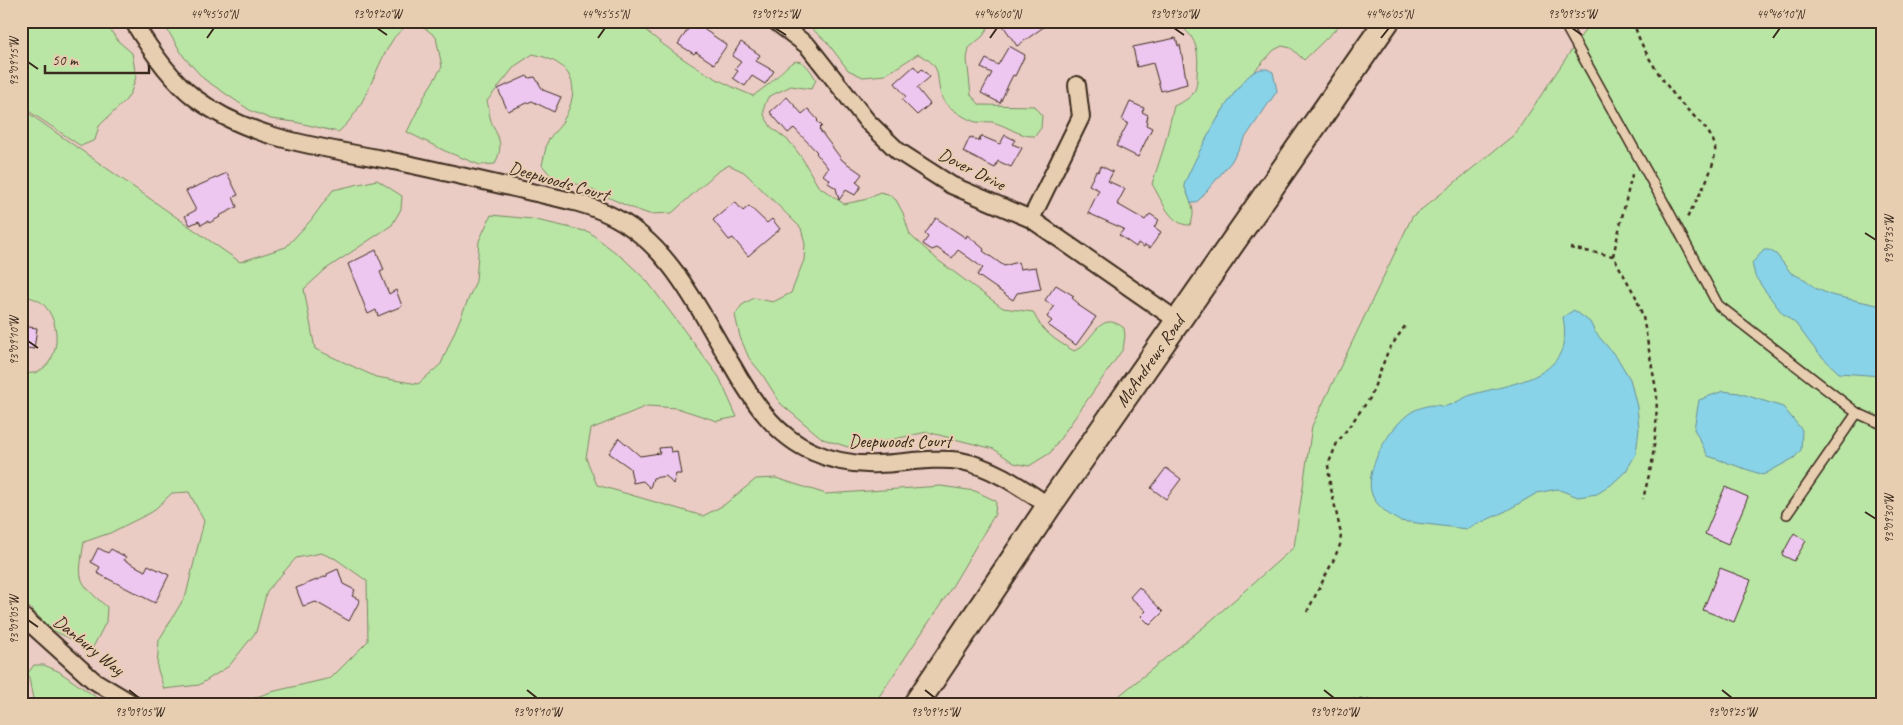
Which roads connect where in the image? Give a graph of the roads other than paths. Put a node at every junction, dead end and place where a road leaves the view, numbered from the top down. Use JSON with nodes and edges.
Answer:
{"nodes":[{"id":1,"x":132,"y":21,"type":"edge"},
{"id":2,"x":775,"y":21,"type":"edge"},
{"id":3,"x":1387,"y":21,"type":"edge"},
{"id":4,"x":1563,"y":21,"type":"edge"},
{"id":5,"x":1077,"y":85,"type":"dead end"},
{"id":6,"x":1031,"y":219,"type":"junction"},
{"id":7,"x":1178,"y":322,"type":"junction"},
{"id":8,"x":1857,"y":413,"type":"junction"},
{"id":9,"x":1882,"y":424,"type":"edge"},
{"id":10,"x":1049,"y":506,"type":"junction"},
{"id":11,"x":1787,"y":514,"type":"dead end"},
{"id":12,"x":21,"y":615,"type":"edge"},
{"id":13,"x":133,"y":704,"type":"edge"},
{"id":14,"x":916,"y":704,"type":"edge"}],
"edges":[{"from":1,"to":10,"type":"street","name":"Deepwoods Court"},
{"from":2,"to":6,"type":"street","name":"Dover Drive"},
{"from":3,"to":7,"type":"main road","name":"McAndrews Road"},
{"from":4,"to":8,"type":"lane"},
{"from":5,"to":6,"type":"street"},
{"from":6,"to":7,"type":"street","name":"Dover Drive"},
{"from":7,"to":10,"type":"main road","name":"McAndrews Road"},
{"from":8,"to":9,"type":"lane"},
{"from":8,"to":11,"type":"lane"},
{"from":10,"to":14,"type":"main road","name":"McAndrews Road"},
{"from":12,"to":13,"type":"street","name":"Danbury Way"}]}
